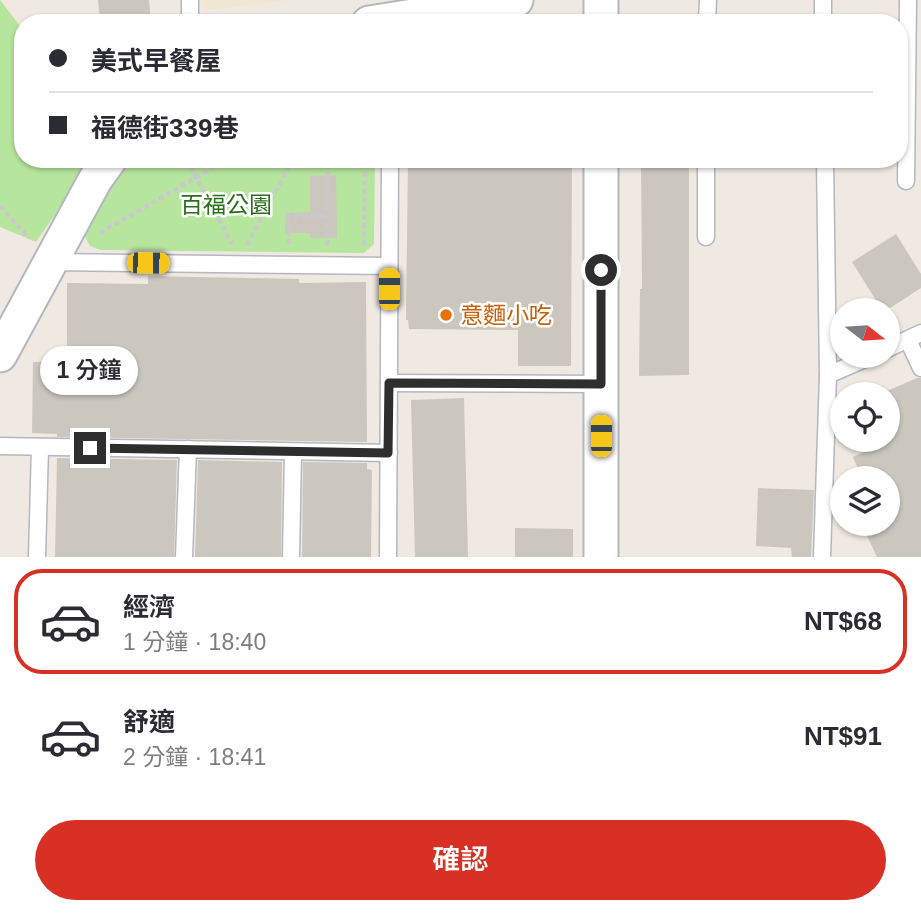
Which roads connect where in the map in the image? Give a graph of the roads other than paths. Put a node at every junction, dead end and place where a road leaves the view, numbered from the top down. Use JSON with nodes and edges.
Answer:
{"nodes":[{"id":1,"x":516,"y":0,"type":"edge"},
{"id":2,"x":431,"y":14,"type":"edge"},
{"id":3,"x":103,"y":168,"type":"edge"},
{"id":4,"x":390,"y":168,"type":"edge"},
{"id":5,"x":601,"y":168,"type":"edge"},
{"id":6,"x":706,"y":168,"type":"edge"},
{"id":7,"x":825,"y":168,"type":"edge"},
{"id":8,"x":906,"y":168,"type":"edge"},
{"id":9,"x":906,"y":181,"type":"dead end"},
{"id":10,"x":706,"y":237,"type":"dead end"},
{"id":11,"x":50,"y":262,"type":"junction"},
{"id":12,"x":389,"y":266,"type":"junction"},
{"id":13,"x":914,"y":337,"type":"edge"},
{"id":14,"x":0,"y":355,"type":"edge"},
{"id":15,"x":844,"y":368,"type":"edge"},
{"id":16,"x":921,"y":368,"type":"edge"},
{"id":17,"x":828,"y":375,"type":"junction"},
{"id":18,"x":389,"y":383,"type":"junction"},
{"id":19,"x":601,"y":384,"type":"junction"},
{"id":20,"x":0,"y":446,"type":"edge"},
{"id":21,"x":40,"y":447,"type":"junction"},
{"id":22,"x":188,"y":449,"type":"junction"},
{"id":23,"x":293,"y":452,"type":"junction"},
{"id":24,"x":388,"y":453,"type":"junction"},
{"id":25,"x":37,"y":557,"type":"edge"},
{"id":26,"x":184,"y":557,"type":"edge"},
{"id":27,"x":291,"y":557,"type":"edge"},
{"id":28,"x":388,"y":557,"type":"edge"},
{"id":29,"x":601,"y":557,"type":"edge"},
{"id":30,"x":822,"y":557,"type":"edge"}],
"edges":[{"from":1,"to":2,"type":"street"},
{"from":3,"to":11,"type":"street"},
{"from":4,"to":12,"type":"lane"},
{"from":5,"to":19,"type":"street"},
{"from":6,"to":10,"type":"lane"},
{"from":7,"to":17,"type":"lane"},
{"from":8,"to":9,"type":"lane"},
{"from":11,"to":12,"type":"lane"},
{"from":11,"to":14,"type":"street"},
{"from":12,"to":18,"type":"lane"},
{"from":13,"to":16,"type":"lane"},
{"from":15,"to":17,"type":"lane"},
{"from":17,"to":30,"type":"lane"},
{"from":18,"to":19,"type":"lane"},
{"from":18,"to":24,"type":"lane"},
{"from":19,"to":29,"type":"street"},
{"from":20,"to":21,"type":"lane"},
{"from":21,"to":22,"type":"lane"},
{"from":21,"to":25,"type":"lane"},
{"from":22,"to":23,"type":"lane"},
{"from":22,"to":26,"type":"lane"},
{"from":23,"to":24,"type":"lane"},
{"from":23,"to":27,"type":"lane"},
{"from":24,"to":28,"type":"lane"}]}
